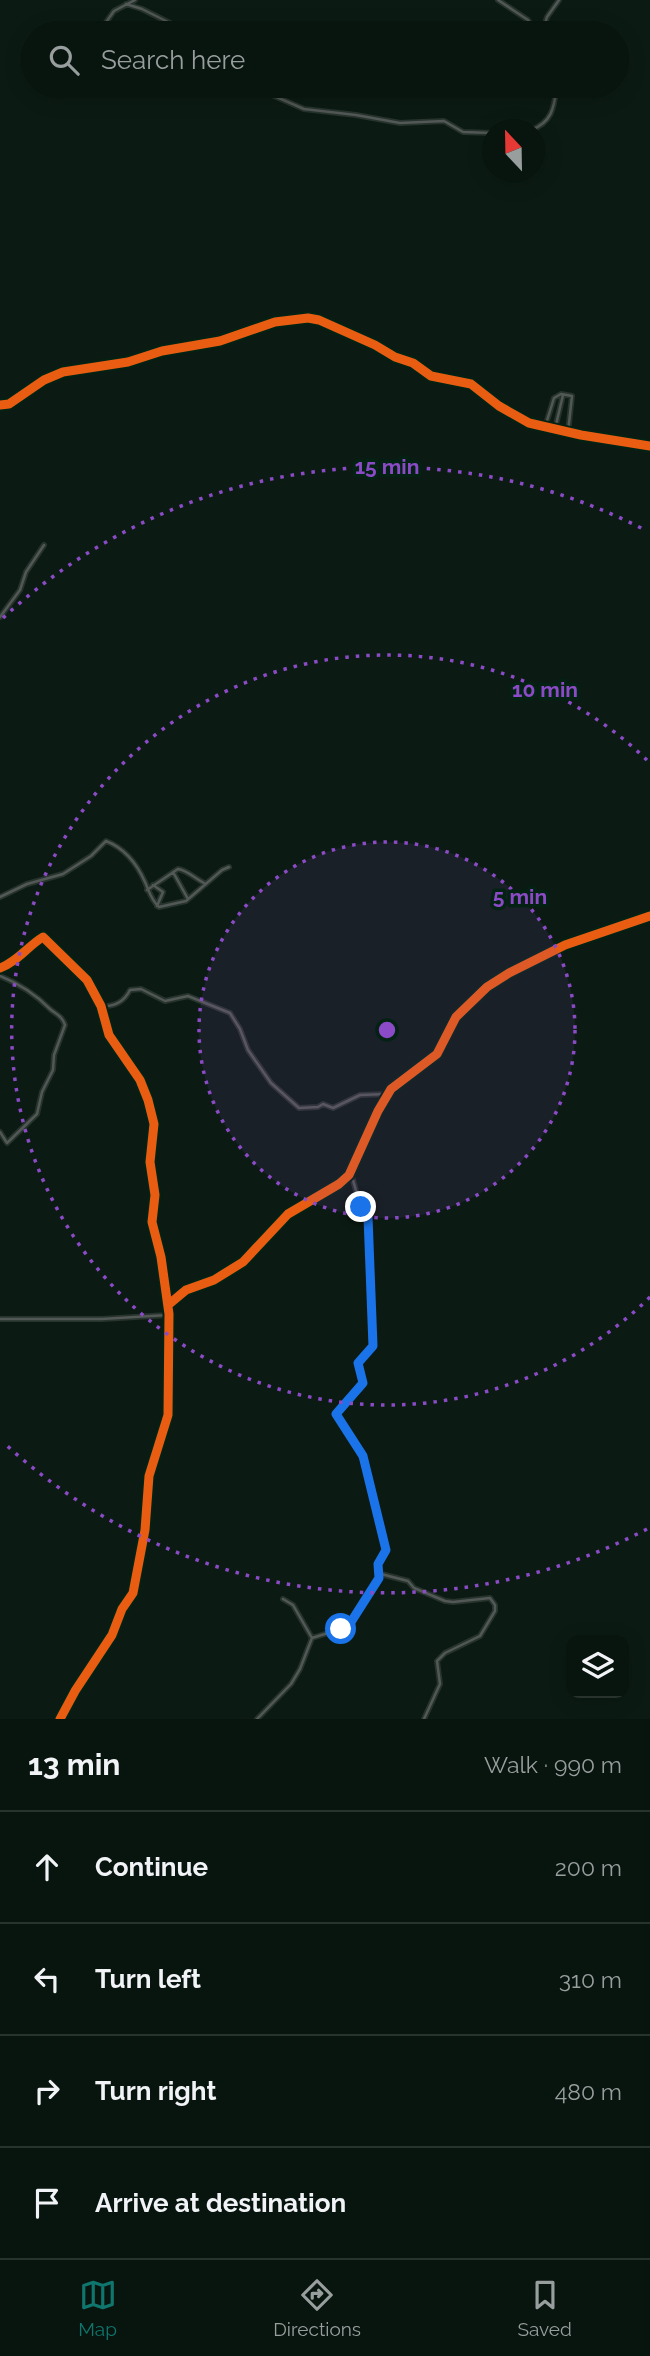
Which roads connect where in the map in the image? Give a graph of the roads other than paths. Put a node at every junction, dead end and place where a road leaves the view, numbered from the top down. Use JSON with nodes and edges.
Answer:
{"nodes":[{"id":1,"x":135,"y":0,"type":"edge"},
{"id":2,"x":498,"y":0,"type":"edge"},
{"id":3,"x":559,"y":0,"type":"edge"},
{"id":4,"x":126,"y":4,"type":"junction"},
{"id":5,"x":107,"y":21,"type":"edge"},
{"id":6,"x":166,"y":21,"type":"edge"},
{"id":7,"x":529,"y":21,"type":"edge"},
{"id":8,"x":546,"y":21,"type":"edge"},
{"id":9,"x":279,"y":98,"type":"edge"},
{"id":10,"x":555,"y":98,"type":"edge"},
{"id":11,"x":545,"y":123,"type":"edge"},
{"id":12,"x":482,"y":133,"type":"edge"},
{"id":13,"x":563,"y":395,"type":"junction"},
{"id":14,"x":0,"y":405,"type":"edge"},
{"id":15,"x":545,"y":427,"type":"junction"},
{"id":16,"x":555,"y":429,"type":"junction"},
{"id":17,"x":568,"y":432,"type":"junction"},
{"id":18,"x":650,"y":446,"type":"edge"},
{"id":19,"x":44,"y":545,"type":"dead end"},
{"id":20,"x":0,"y":617,"type":"edge"},
{"id":21,"x":229,"y":867,"type":"dead end"},
{"id":22,"x":173,"y":872,"type":"junction"},
{"id":23,"x":206,"y":884,"type":"junction"},
{"id":24,"x":153,"y":885,"type":"junction"},
{"id":25,"x":147,"y":890,"type":"junction"},
{"id":26,"x":0,"y":897,"type":"edge"},
{"id":27,"x":189,"y":900,"type":"junction"},
{"id":28,"x":158,"y":906,"type":"junction"},
{"id":29,"x":650,"y":916,"type":"edge"},
{"id":30,"x":0,"y":968,"type":"edge"},
{"id":31,"x":0,"y":976,"type":"edge"},
{"id":32,"x":101,"y":1006,"type":"junction"},
{"id":33,"x":389,"y":1093,"type":"junction"},
{"id":34,"x":0,"y":1132,"type":"edge"},
{"id":35,"x":351,"y":1172,"type":"junction"},
{"id":36,"x":168,"y":1305,"type":"junction"},
{"id":37,"x":169,"y":1314,"type":"junction"},
{"id":38,"x":0,"y":1319,"type":"edge"},
{"id":39,"x":379,"y":1573,"type":"junction"},
{"id":40,"x":283,"y":1599,"type":"dead end"},
{"id":41,"x":312,"y":1638,"type":"junction"},
{"id":42,"x":60,"y":1719,"type":"edge"},
{"id":43,"x":257,"y":1719,"type":"edge"},
{"id":44,"x":424,"y":1719,"type":"edge"}],
"edges":[{"from":1,"to":4,"type":"street"},
{"from":2,"to":7,"type":"street"},
{"from":3,"to":8,"type":"street"},
{"from":4,"to":5,"type":"street"},
{"from":4,"to":6,"type":"street"},
{"from":9,"to":12,"type":"street"},
{"from":10,"to":11,"type":"street"},
{"from":13,"to":15,"type":"street"},
{"from":13,"to":16,"type":"street"},
{"from":13,"to":17,"type":"street"},
{"from":14,"to":15,"type":"street"},
{"from":15,"to":16,"type":"street"},
{"from":16,"to":17,"type":"street"},
{"from":17,"to":18,"type":"street"},
{"from":19,"to":20,"type":"street"},
{"from":21,"to":23,"type":"street"},
{"from":22,"to":23,"type":"street"},
{"from":22,"to":24,"type":"street"},
{"from":22,"to":27,"type":"street"},
{"from":23,"to":27,"type":"street"},
{"from":24,"to":25,"type":"street"},
{"from":24,"to":28,"type":"street"},
{"from":25,"to":26,"type":"street"},
{"from":25,"to":28,"type":"street"},
{"from":27,"to":28,"type":"street"},
{"from":29,"to":33,"type":"street"},
{"from":30,"to":32,"type":"street"},
{"from":31,"to":34,"type":"street"},
{"from":32,"to":33,"type":"street"},
{"from":32,"to":36,"type":"street"},
{"from":33,"to":35,"type":"street"},
{"from":35,"to":36,"type":"street"},
{"from":35,"to":39,"type":"street"},
{"from":36,"to":37,"type":"street"},
{"from":37,"to":38,"type":"street"},
{"from":37,"to":42,"type":"street"},
{"from":39,"to":41,"type":"street"},
{"from":39,"to":44,"type":"street"},
{"from":40,"to":41,"type":"street"},
{"from":41,"to":43,"type":"street"}]}
